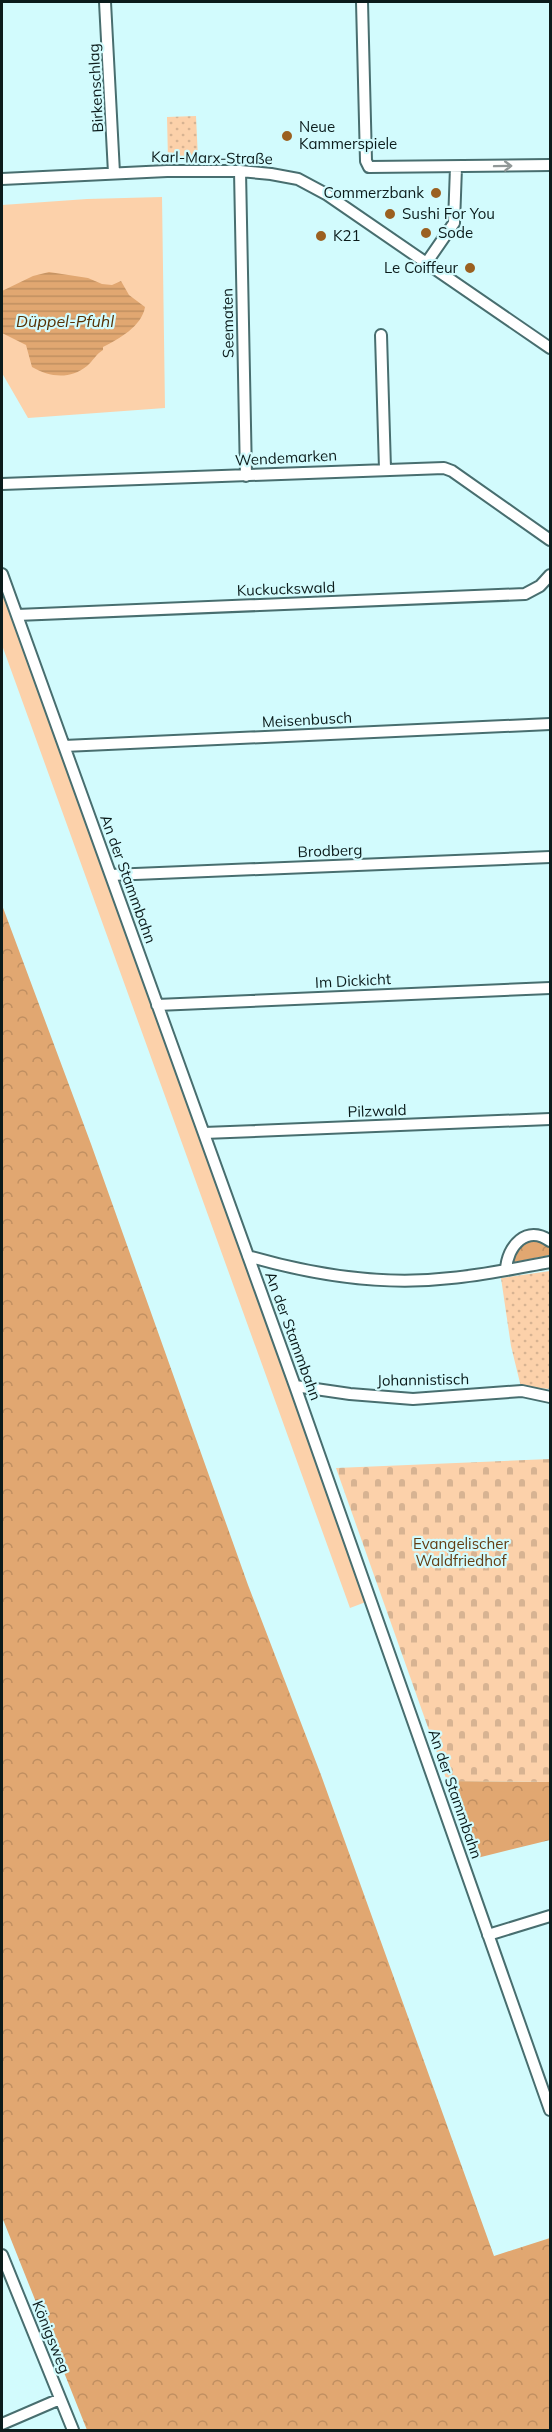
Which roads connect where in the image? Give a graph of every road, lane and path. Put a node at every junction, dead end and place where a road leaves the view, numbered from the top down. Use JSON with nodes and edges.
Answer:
{"nodes":[{"id":1,"x":105,"y":2,"type":"edge"},
{"id":2,"x":362,"y":2,"type":"edge"},
{"id":3,"x":550,"y":165,"type":"edge"},
{"id":4,"x":456,"y":167,"type":"junction"},
{"id":5,"x":240,"y":171,"type":"junction"},
{"id":6,"x":114,"y":173,"type":"junction"},
{"id":7,"x":2,"y":179,"type":"edge"},
{"id":8,"x":427,"y":262,"type":"junction"},
{"id":9,"x":381,"y":335,"type":"dead end"},
{"id":10,"x":550,"y":348,"type":"edge"},
{"id":11,"x":385,"y":469,"type":"junction"},
{"id":12,"x":246,"y":476,"type":"junction"},
{"id":13,"x":2,"y":484,"type":"edge"},
{"id":14,"x":550,"y":540,"type":"edge"},
{"id":15,"x":2,"y":574,"type":"edge"},
{"id":16,"x":550,"y":575,"type":"edge"},
{"id":17,"x":17,"y":615,"type":"junction"},
{"id":18,"x":550,"y":724,"type":"edge"},
{"id":19,"x":64,"y":746,"type":"junction"},
{"id":20,"x":550,"y":857,"type":"edge"},
{"id":21,"x":111,"y":875,"type":"junction"},
{"id":22,"x":550,"y":988,"type":"edge"},
{"id":23,"x":157,"y":1005,"type":"junction"},
{"id":24,"x":550,"y":1119,"type":"edge"},
{"id":25,"x":204,"y":1133,"type":"junction"},
{"id":26,"x":550,"y":1240,"type":"edge"},
{"id":27,"x":248,"y":1256,"type":"junction"},
{"id":28,"x":550,"y":1262,"type":"edge"},
{"id":29,"x":506,"y":1270,"type":"junction"},
{"id":30,"x":295,"y":1386,"type":"junction"},
{"id":31,"x":550,"y":1397,"type":"edge"},
{"id":32,"x":550,"y":1916,"type":"edge"},
{"id":33,"x":488,"y":1935,"type":"junction"},
{"id":34,"x":550,"y":2110,"type":"edge"},
{"id":35,"x":2,"y":2255,"type":"edge"},
{"id":36,"x":60,"y":2399,"type":"junction"},
{"id":37,"x":2,"y":2424,"type":"edge"},
{"id":38,"x":72,"y":2430,"type":"edge"}],
"edges":[{"from":1,"to":6,"type":"street","name":"Birkenschlag"},
{"from":2,"to":4,"type":"street"},
{"from":4,"to":3,"type":"street","one_way":true},
{"from":4,"to":8,"type":"street"},
{"from":5,"to":6,"type":"street","name":"Karl-Marx-Straße"},
{"from":5,"to":8,"type":"street","name":"Karl-Marx-Straße"},
{"from":5,"to":12,"type":"street","name":"Seematen"},
{"from":6,"to":7,"type":"street","name":"Karl-Marx-Straße"},
{"from":8,"to":10,"type":"street","name":"Karl-Marx-Straße"},
{"from":9,"to":11,"type":"street"},
{"from":11,"to":12,"type":"street","name":"Wendemarken"},
{"from":11,"to":14,"type":"street","name":"Wendemarken"},
{"from":12,"to":13,"type":"street","name":"Wendemarken"},
{"from":15,"to":17,"type":"street","name":"An der Stammbahn"},
{"from":16,"to":17,"type":"street","name":"Kuckuckswald"},
{"from":17,"to":19,"type":"street","name":"An der Stammbahn"},
{"from":18,"to":19,"type":"street","name":"Meisenbusch"},
{"from":19,"to":21,"type":"street","name":"An der Stammbahn"},
{"from":20,"to":21,"type":"street","name":"Brodberg"},
{"from":21,"to":23,"type":"street","name":"An der Stammbahn"},
{"from":22,"to":23,"type":"street","name":"Im Dickicht"},
{"from":23,"to":25,"type":"street","name":"An der Stammbahn"},
{"from":24,"to":25,"type":"street","name":"Pilzwald"},
{"from":25,"to":27,"type":"street","name":"An der Stammbahn"},
{"from":26,"to":29,"type":"street"},
{"from":27,"to":29,"type":"street"},
{"from":27,"to":30,"type":"street","name":"An der Stammbahn"},
{"from":28,"to":29,"type":"street"},
{"from":30,"to":31,"type":"street","name":"Johannistisch"},
{"from":30,"to":33,"type":"street","name":"An der Stammbahn"},
{"from":32,"to":33,"type":"street"},
{"from":33,"to":34,"type":"street","name":"An der Stammbahn"},
{"from":35,"to":36,"type":"street","name":"Königsweg"},
{"from":36,"to":37,"type":"street"},
{"from":36,"to":38,"type":"street","name":"Königsweg"}]}
